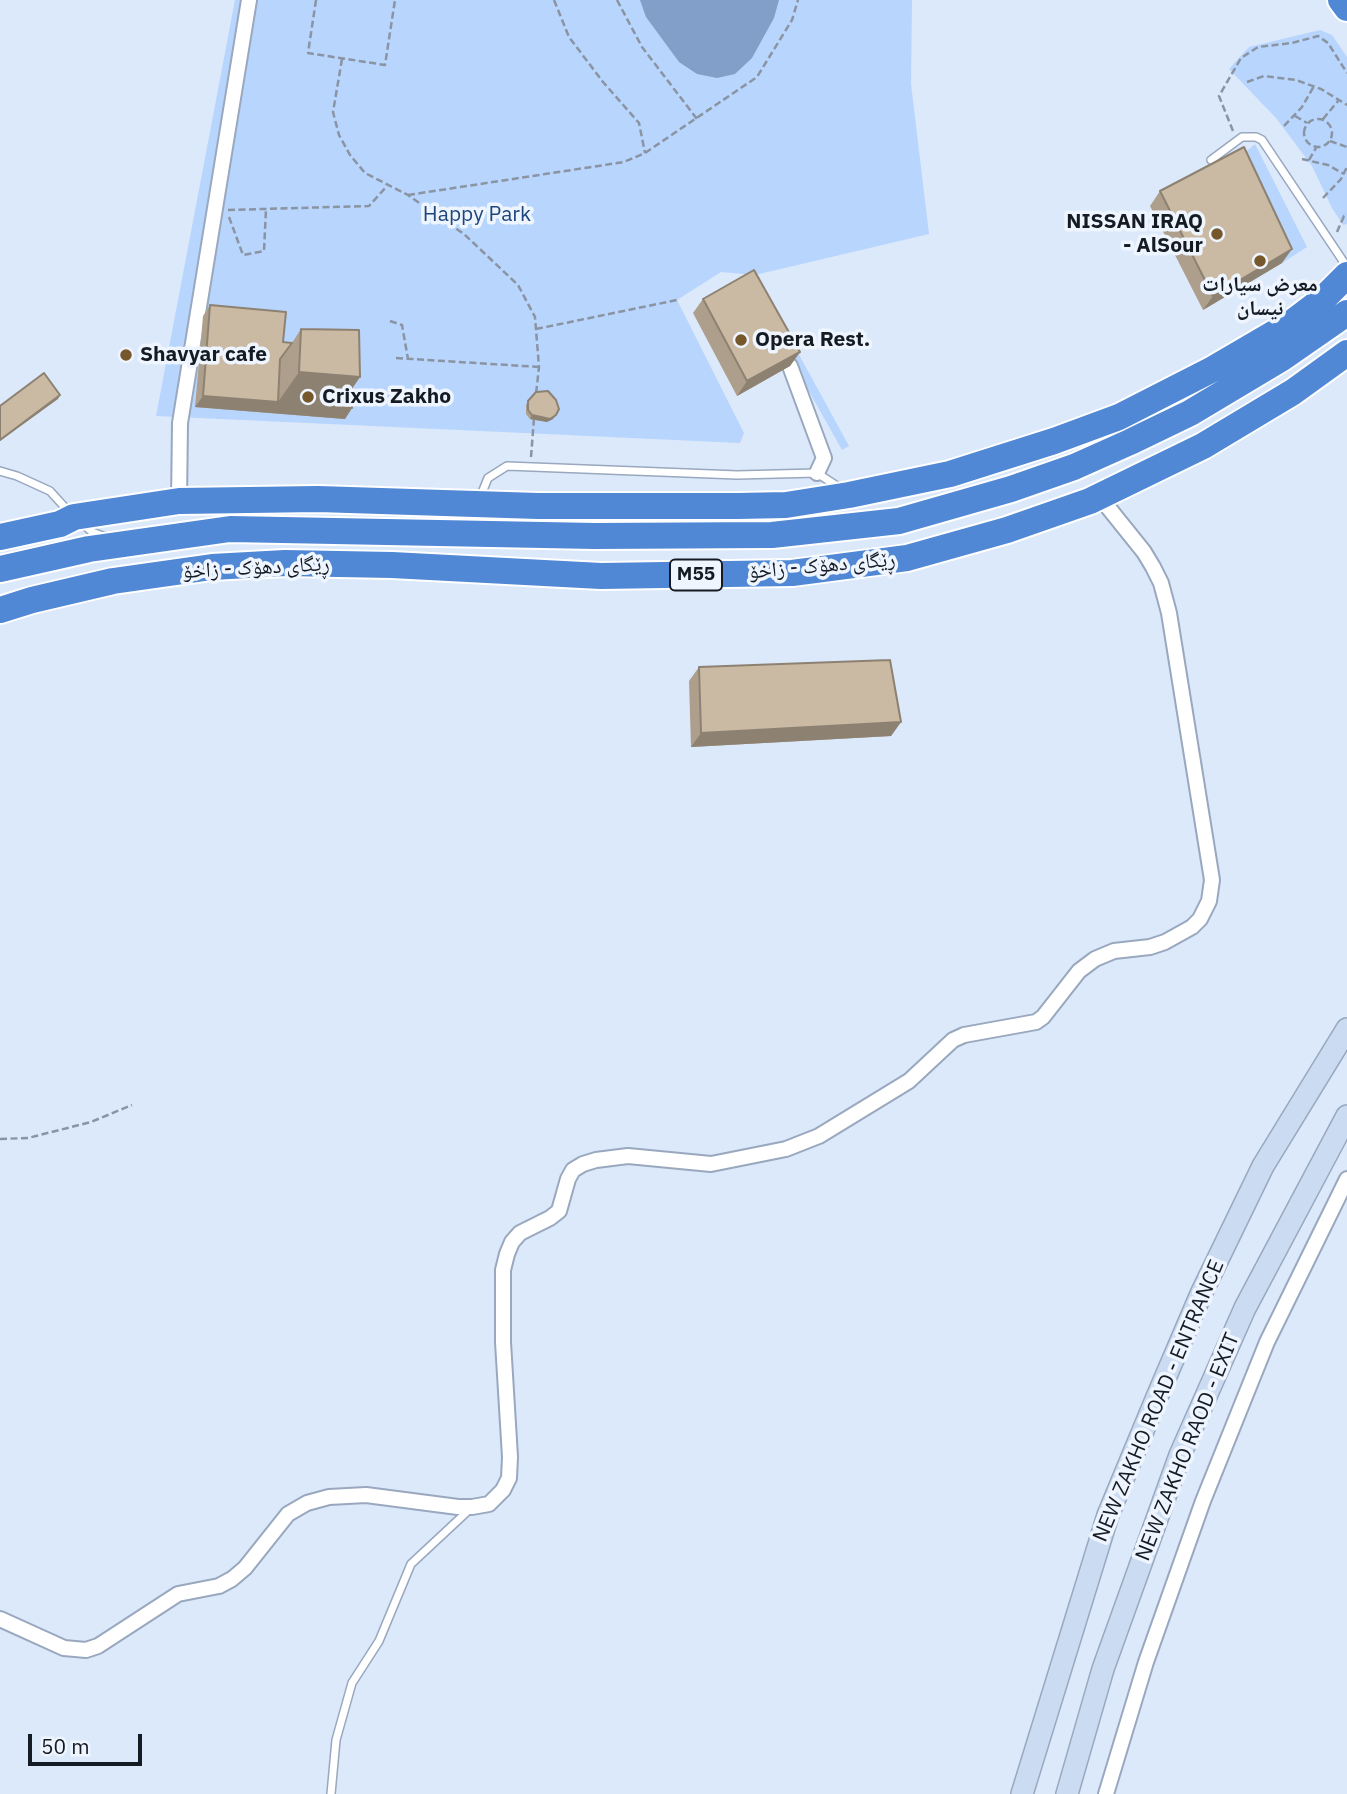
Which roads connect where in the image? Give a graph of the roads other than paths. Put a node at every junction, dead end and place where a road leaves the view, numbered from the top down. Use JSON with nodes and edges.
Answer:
{"nodes":[{"id":1,"x":249,"y":0,"type":"edge"},
{"id":2,"x":1341,"y":0,"type":"edge"},
{"id":3,"x":1347,"y":8,"type":"edge"},
{"id":4,"x":1211,"y":160,"type":"dead end"},
{"id":5,"x":1347,"y":267,"type":"edge"},
{"id":6,"x":1347,"y":275,"type":"edge"},
{"id":7,"x":1347,"y":313,"type":"edge"},
{"id":8,"x":1347,"y":353,"type":"edge"},
{"id":9,"x":790,"y":366,"type":"edge"},
{"id":10,"x":0,"y":471,"type":"edge"},
{"id":11,"x":817,"y":473,"type":"junction"},
{"id":12,"x":950,"y":474,"type":"junction"},
{"id":13,"x":849,"y":495,"type":"junction"},
{"id":14,"x":1100,"y":496,"type":"junction"},
{"id":15,"x":179,"y":501,"type":"junction"},
{"id":16,"x":478,"y":503,"type":"junction"},
{"id":17,"x":958,"y":504,"type":"junction"},
{"id":18,"x":74,"y":517,"type":"junction"},
{"id":19,"x":0,"y":537,"type":"edge"},
{"id":20,"x":125,"y":544,"type":"junction"},
{"id":21,"x":0,"y":569,"type":"edge"},
{"id":22,"x":0,"y":610,"type":"edge"},
{"id":23,"x":1347,"y":1031,"type":"edge"},
{"id":24,"x":1347,"y":1116,"type":"edge"},
{"id":25,"x":1347,"y":1179,"type":"edge"},
{"id":26,"x":471,"y":1507,"type":"junction"},
{"id":27,"x":0,"y":1619,"type":"edge"},
{"id":28,"x":331,"y":1794,"type":"edge"},
{"id":29,"x":1022,"y":1794,"type":"edge"},
{"id":30,"x":1067,"y":1794,"type":"edge"},
{"id":31,"x":1106,"y":1794,"type":"edge"}],
"edges":[{"from":1,"to":15,"type":"street"},
{"from":2,"to":3,"type":"highway"},
{"from":4,"to":5,"type":"lane"},
{"from":6,"to":12,"type":"highway"},
{"from":7,"to":17,"type":"highway","name":"ڕێگای دهۆک - زاخۆ","number":"M55"},
{"from":8,"to":14,"type":"highway","name":"ڕێگای دهۆک - زاخۆ","number":"M55"},
{"from":9,"to":11,"type":"street"},
{"from":10,"to":18,"type":"lane"},
{"from":11,"to":13,"type":"lane"},
{"from":11,"to":16,"type":"lane"},
{"from":12,"to":13,"type":"highway"},
{"from":12,"to":17,"type":"highway"},
{"from":13,"to":16,"type":"highway"},
{"from":14,"to":22,"type":"highway","name":"ڕێگای دهۆک - زاخۆ","number":"M55"},
{"from":14,"to":26,"type":"street"},
{"from":15,"to":16,"type":"highway"},
{"from":15,"to":18,"type":"highway"},
{"from":17,"to":20,"type":"highway","name":"ڕێگای دهۆک - زاخۆ","number":"M55"},
{"from":18,"to":19,"type":"highway"},
{"from":18,"to":20,"type":"lane"},
{"from":20,"to":21,"type":"highway","name":"ڕێگای دهۆک - زاخۆ","number":"M55"},
{"from":23,"to":29,"type":"main road","name":"NEW ZAKHO ROAD - ENTRANCE"},
{"from":24,"to":30,"type":"main road","name":"NEW ZAKHO RAOD - EXIT"},
{"from":25,"to":31,"type":"street"},
{"from":26,"to":27,"type":"street"},
{"from":26,"to":28,"type":"lane"}]}
